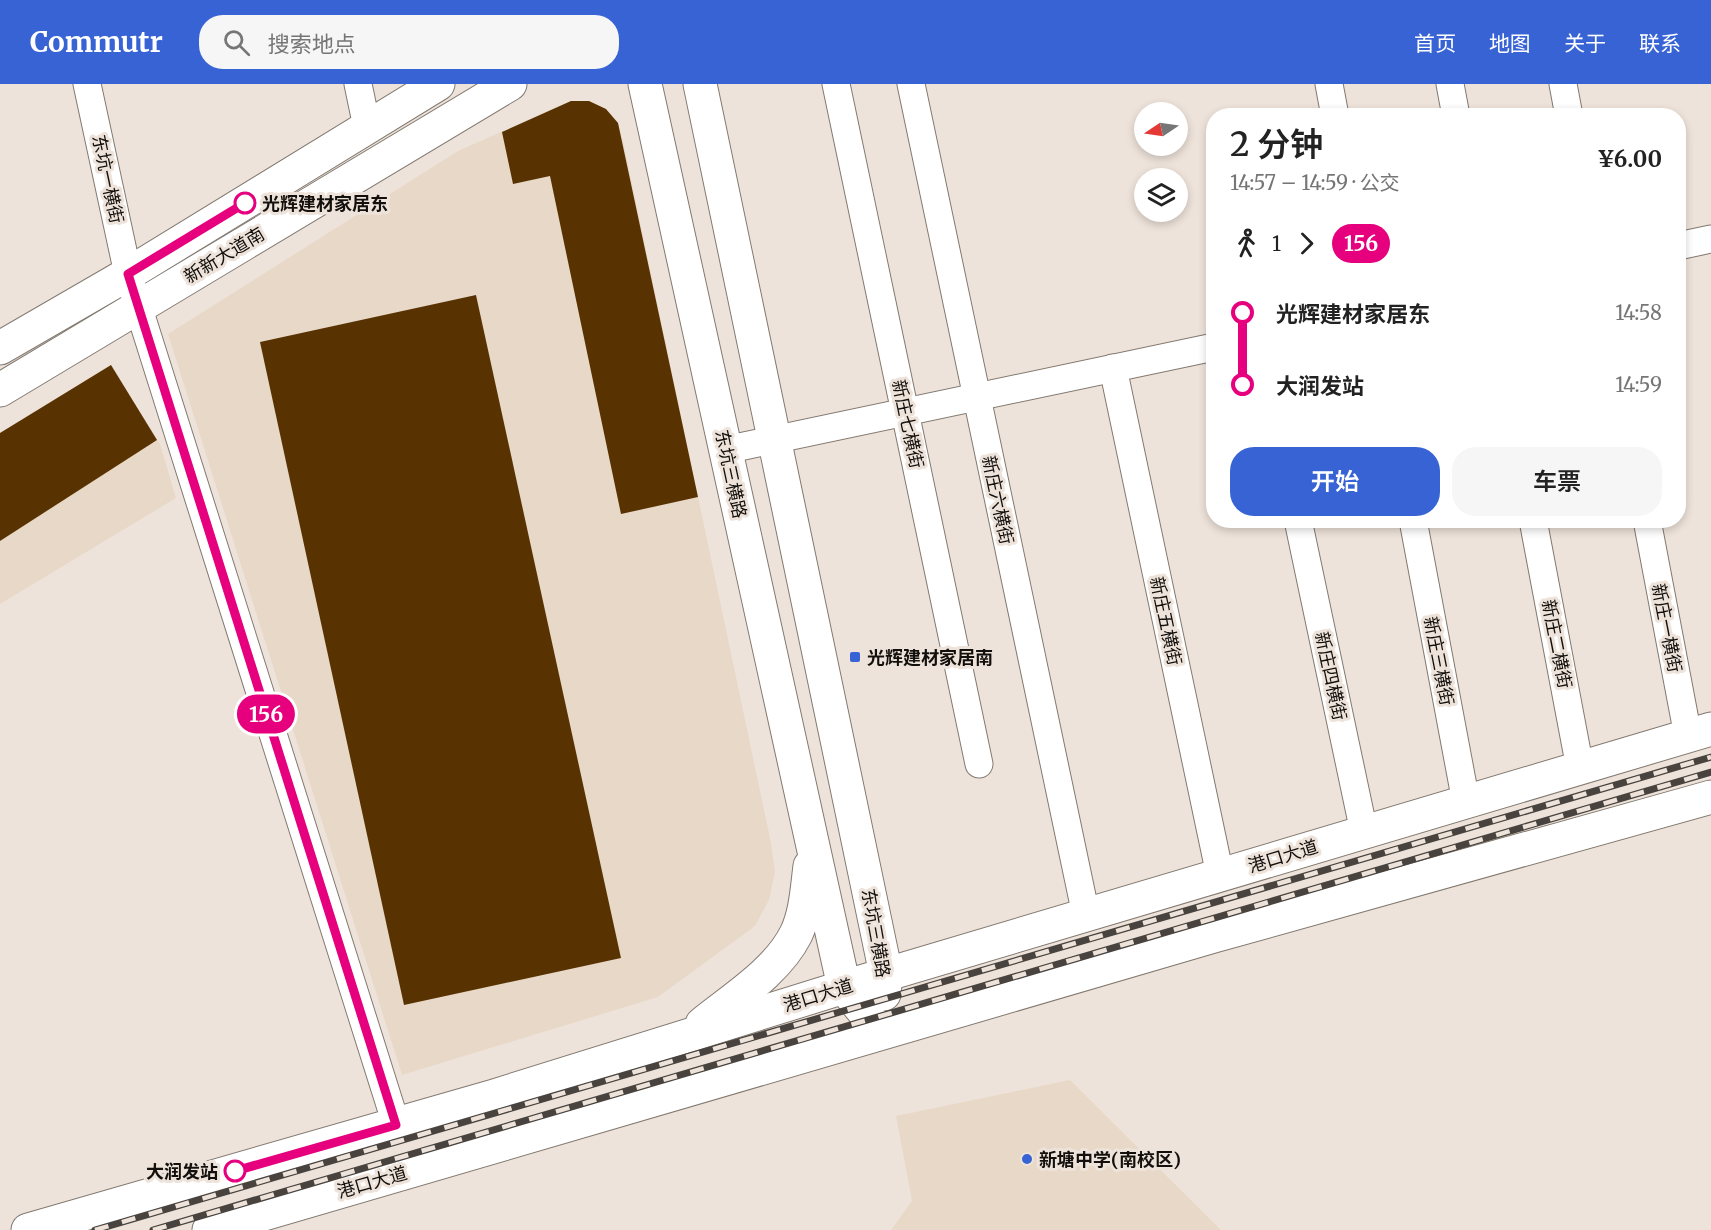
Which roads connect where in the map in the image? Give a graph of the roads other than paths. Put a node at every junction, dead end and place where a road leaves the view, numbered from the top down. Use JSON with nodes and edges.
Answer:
{"nodes":[{"id":1,"x":87,"y":84,"type":"edge"},
{"id":2,"x":358,"y":84,"type":"edge"},
{"id":3,"x":438,"y":84,"type":"edge"},
{"id":4,"x":510,"y":84,"type":"edge"},
{"id":5,"x":645,"y":84,"type":"edge"},
{"id":6,"x":700,"y":84,"type":"edge"},
{"id":7,"x":836,"y":84,"type":"edge"},
{"id":8,"x":911,"y":84,"type":"edge"},
{"id":9,"x":1329,"y":84,"type":"edge"},
{"id":10,"x":1450,"y":84,"type":"edge"},
{"id":11,"x":1563,"y":84,"type":"edge"},
{"id":12,"x":1334,"y":108,"type":"edge"},
{"id":13,"x":1454,"y":108,"type":"edge"},
{"id":14,"x":1568,"y":108,"type":"edge"},
{"id":15,"x":367,"y":128,"type":"junction"},
{"id":16,"x":1711,"y":239,"type":"edge"},
{"id":17,"x":1686,"y":244,"type":"edge"},
{"id":18,"x":128,"y":274,"type":"junction"},
{"id":19,"x":138,"y":307,"type":"junction"},
{"id":20,"x":0,"y":348,"type":"edge"},
{"id":21,"x":1206,"y":349,"type":"edge"},
{"id":22,"x":1113,"y":368,"type":"junction"},
{"id":23,"x":0,"y":390,"type":"edge"},
{"id":24,"x":977,"y":396,"type":"junction"},
{"id":25,"x":905,"y":411,"type":"junction"},
{"id":26,"x":774,"y":439,"type":"junction"},
{"id":27,"x":725,"y":450,"type":"junction"},
{"id":28,"x":1301,"y":528,"type":"edge"},
{"id":29,"x":1415,"y":528,"type":"edge"},
{"id":30,"x":1535,"y":528,"type":"edge"},
{"id":31,"x":1649,"y":528,"type":"edge"},
{"id":32,"x":1699,"y":732,"type":"edge"},
{"id":33,"x":980,"y":764,"type":"dead end"},
{"id":34,"x":1580,"y":768,"type":"junction"},
{"id":35,"x":1711,"y":797,"type":"edge"},
{"id":36,"x":1466,"y":802,"type":"junction"},
{"id":37,"x":1364,"y":832,"type":"junction"},
{"id":38,"x":812,"y":843,"type":"junction"},
{"id":39,"x":1220,"y":875,"type":"junction"},
{"id":40,"x":1086,"y":915,"type":"junction"},
{"id":41,"x":886,"y":974,"type":"junction"},
{"id":42,"x":844,"y":987,"type":"junction"},
{"id":43,"x":880,"y":1032,"type":"junction"},
{"id":44,"x":685,"y":1037,"type":"junction"},
{"id":45,"x":396,"y":1125,"type":"junction"},
{"id":46,"x":28,"y":1230,"type":"edge"},
{"id":47,"x":209,"y":1230,"type":"edge"}],
"edges":[{"from":1,"to":18,"type":"street","name":"东坑一横街"},
{"from":2,"to":15,"type":"street"},
{"from":3,"to":15,"type":"street","name":"新新大道南"},
{"from":4,"to":19,"type":"street","name":"新新大道南"},
{"from":5,"to":27,"type":"street","name":"东坑三横路"},
{"from":6,"to":26,"type":"street","name":"东坑三横路"},
{"from":7,"to":25,"type":"street","name":"新庄七横街"},
{"from":8,"to":24,"type":"street","name":"新庄六横街"},
{"from":9,"to":12,"type":"street"},
{"from":10,"to":13,"type":"street"},
{"from":11,"to":14,"type":"street"},
{"from":15,"to":18,"type":"street","name":"新新大道南"},
{"from":16,"to":17,"type":"street"},
{"from":18,"to":19,"type":"street","name":"东坑一横街"},
{"from":18,"to":20,"type":"street","name":"新新大道南"},
{"from":19,"to":23,"type":"street","name":"新新大道南"},
{"from":19,"to":45,"type":"street","name":"东坑一横街"},
{"from":21,"to":22,"type":"street"},
{"from":22,"to":24,"type":"street"},
{"from":22,"to":39,"type":"street","name":"新庄五横街"},
{"from":24,"to":25,"type":"street"},
{"from":24,"to":40,"type":"street","name":"新庄六横街"},
{"from":25,"to":26,"type":"street"},
{"from":25,"to":33,"type":"street","name":"新庄七横街"},
{"from":26,"to":27,"type":"street"},
{"from":26,"to":41,"type":"street","name":"东坑三横路"},
{"from":27,"to":38,"type":"street","name":"东坑三横路"},
{"from":28,"to":37,"type":"street","name":"新庄四横街"},
{"from":29,"to":36,"type":"street","name":"新庄三横街"},
{"from":30,"to":34,"type":"street","name":"新庄二横街"},
{"from":31,"to":32,"type":"street","name":"新庄一横街"},
{"from":32,"to":34,"type":"street","name":"港口大道"},
{"from":34,"to":36,"type":"street","name":"港口大道"},
{"from":35,"to":43,"type":"street","name":"港口大道"},
{"from":36,"to":37,"type":"street","name":"港口大道"},
{"from":37,"to":39,"type":"street","name":"港口大道"},
{"from":38,"to":42,"type":"street","name":"东坑三横路"},
{"from":38,"to":44,"type":"street"},
{"from":39,"to":40,"type":"street","name":"港口大道"},
{"from":40,"to":41,"type":"street","name":"港口大道"},
{"from":41,"to":42,"type":"street","name":"港口大道"},
{"from":41,"to":43,"type":"street","name":"东坑三横路"},
{"from":42,"to":43,"type":"street","name":"东坑三横路"},
{"from":42,"to":44,"type":"street","name":"港口大道"},
{"from":43,"to":47,"type":"street","name":"港口大道"},
{"from":44,"to":45,"type":"street","name":"港口大道"},
{"from":45,"to":46,"type":"street","name":"港口大道"}]}
